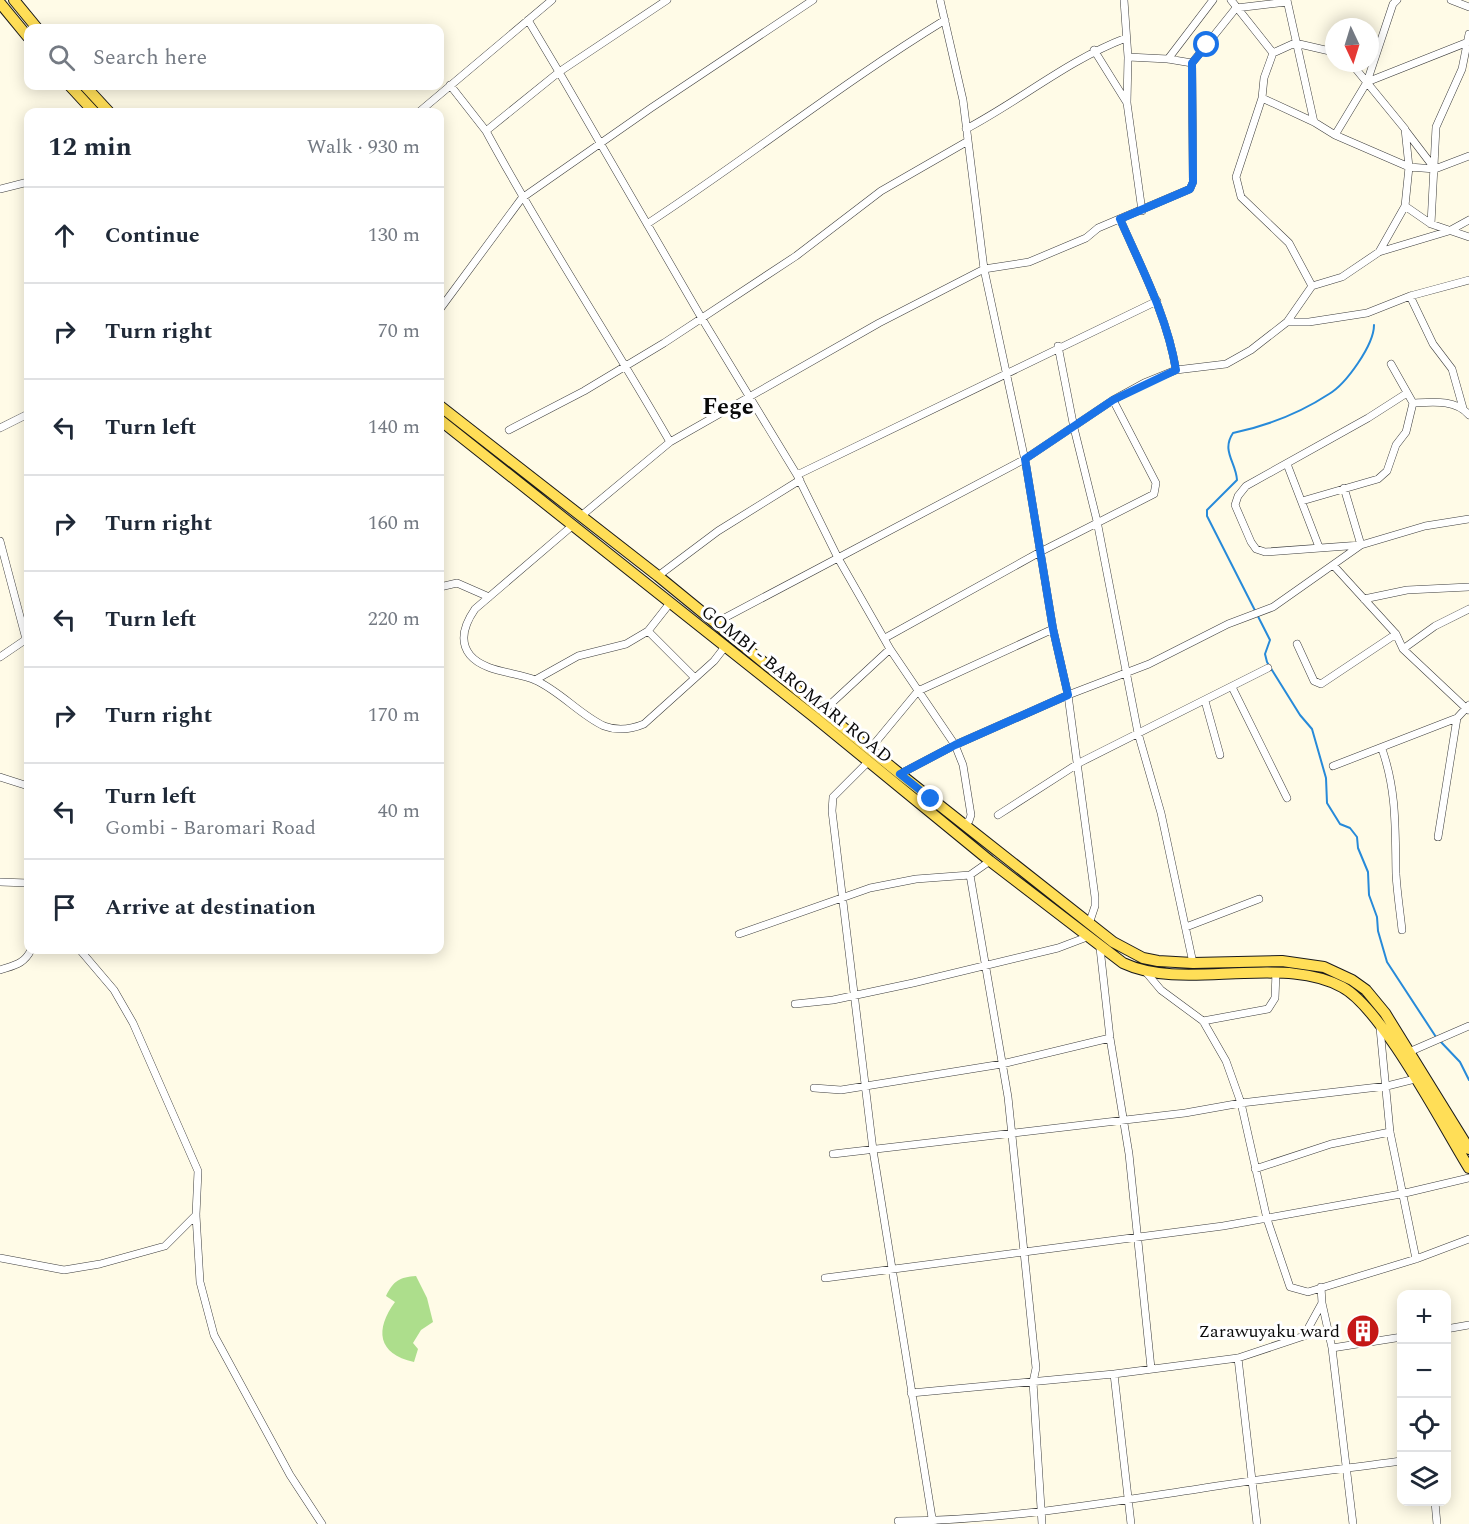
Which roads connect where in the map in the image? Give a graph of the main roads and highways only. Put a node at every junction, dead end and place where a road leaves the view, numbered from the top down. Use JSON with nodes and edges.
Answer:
{"nodes":[{"id":1,"x":14,"y":0,"type":"edge"},
{"id":2,"x":0,"y":3,"type":"edge"},
{"id":3,"x":34,"y":24,"type":"edge"},
{"id":4,"x":24,"y":32,"type":"edge"},
{"id":5,"x":74,"y":90,"type":"edge"},
{"id":6,"x":89,"y":90,"type":"edge"},
{"id":7,"x":90,"y":108,"type":"edge"},
{"id":8,"x":105,"y":108,"type":"edge"},
{"id":9,"x":444,"y":409,"type":"edge"},
{"id":10,"x":444,"y":423,"type":"edge"},
{"id":11,"x":648,"y":568,"type":"junction"},
{"id":12,"x":637,"y":577,"type":"junction"},
{"id":13,"x":958,"y":828,"type":"junction"},
{"id":14,"x":1469,"y":1149,"type":"edge"},
{"id":15,"x":1469,"y":1168,"type":"edge"}],
"edges":[{"from":1,"to":3,"type":"main road"},
{"from":2,"to":4,"type":"main road"},
{"from":5,"to":7,"type":"main road"},
{"from":6,"to":8,"type":"main road"},
{"from":9,"to":11,"type":"main road","name":"GOMBI - BAROMARI ROAD"},
{"from":10,"to":12,"type":"main road","name":"GOMBI - BAROMARI ROAD"},
{"from":11,"to":12,"type":"main road"},
{"from":11,"to":13,"type":"main road","name":"GOMBI - BAROMARI ROAD"},
{"from":12,"to":13,"type":"main road","name":"GOMBI - BAROMARI ROAD"},
{"from":13,"to":14,"type":"main road","name":"GOMBI - BAROMARI ROAD"},
{"from":13,"to":15,"type":"main road","name":"GOMBI - BAROMARI ROAD"}]}
